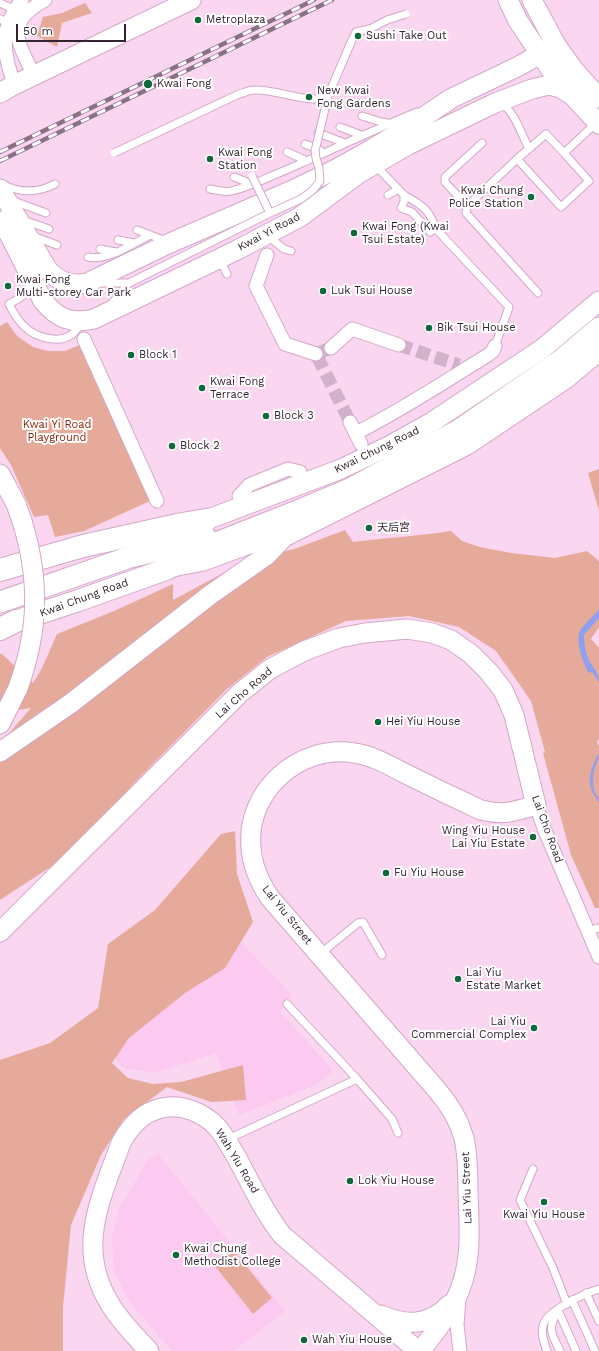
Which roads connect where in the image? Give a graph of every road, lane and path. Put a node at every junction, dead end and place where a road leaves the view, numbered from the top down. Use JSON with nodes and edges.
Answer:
{"nodes":[{"id":1,"x":46,"y":0,"type":"edge"},
{"id":2,"x":191,"y":0,"type":"edge"},
{"id":3,"x":508,"y":0,"type":"edge"},
{"id":4,"x":532,"y":0,"type":"edge"},
{"id":5,"x":0,"y":3,"type":"edge"},
{"id":6,"x":17,"y":5,"type":"edge"},
{"id":7,"x":406,"y":14,"type":"dead end"},
{"id":8,"x":2,"y":30,"type":"edge"},
{"id":9,"x":556,"y":45,"type":"junction"},
{"id":10,"x":540,"y":54,"type":"junction"},
{"id":11,"x":34,"y":76,"type":"junction"},
{"id":12,"x":8,"y":89,"type":"edge"},
{"id":13,"x":328,"y":96,"type":"junction"},
{"id":14,"x":573,"y":96,"type":"junction"},
{"id":15,"x":452,"y":98,"type":"junction"},
{"id":16,"x":599,"y":98,"type":"edge"},
{"id":17,"x":494,"y":104,"type":"junction"},
{"id":18,"x":362,"y":116,"type":"dead end"},
{"id":19,"x":390,"y":123,"type":"junction"},
{"id":20,"x":598,"y":123,"type":"edge"},
{"id":21,"x":340,"y":127,"type":"dead end"},
{"id":22,"x":318,"y":133,"type":"dead end"},
{"id":23,"x":361,"y":135,"type":"junction"},
{"id":24,"x":345,"y":143,"type":"junction"},
{"id":25,"x":482,"y":143,"type":"dead end"},
{"id":26,"x":305,"y":144,"type":"dead end"},
{"id":27,"x":529,"y":149,"type":"junction"},
{"id":28,"x":287,"y":152,"type":"dead end"},
{"id":29,"x":326,"y":152,"type":"junction"},
{"id":30,"x":114,"y":153,"type":"dead end"},
{"id":31,"x":564,"y":154,"type":"junction"},
{"id":32,"x":517,"y":159,"type":"junction"},
{"id":33,"x":307,"y":161,"type":"junction"},
{"id":34,"x":375,"y":164,"type":"junction"},
{"id":35,"x":252,"y":176,"type":"dead end"},
{"id":36,"x":234,"y":177,"type":"dead end"},
{"id":37,"x":55,"y":184,"type":"dead end"},
{"id":38,"x":252,"y":184,"type":"junction"},
{"id":39,"x":210,"y":188,"type":"dead end"},
{"id":40,"x":398,"y":189,"type":"junction"},
{"id":41,"x":2,"y":190,"type":"edge"},
{"id":42,"x":388,"y":195,"type":"dead end"},
{"id":43,"x":404,"y":195,"type":"junction"},
{"id":44,"x":467,"y":206,"type":"junction"},
{"id":45,"x":252,"y":207,"type":"junction"},
{"id":46,"x":46,"y":210,"type":"dead end"},
{"id":47,"x":270,"y":213,"type":"junction"},
{"id":48,"x":9,"y":219,"type":"edge"},
{"id":49,"x":435,"y":228,"type":"junction"},
{"id":50,"x":49,"y":229,"type":"dead end"},
{"id":51,"x":137,"y":230,"type":"dead end"},
{"id":52,"x":27,"y":234,"type":"junction"},
{"id":53,"x":150,"y":235,"type":"junction"},
{"id":54,"x":271,"y":239,"type":"junction"},
{"id":55,"x":118,"y":240,"type":"dead end"},
{"id":56,"x":134,"y":243,"type":"junction"},
{"id":57,"x":170,"y":243,"type":"junction"},
{"id":58,"x":57,"y":245,"type":"dead end"},
{"id":59,"x":100,"y":248,"type":"dead end"},
{"id":60,"x":291,"y":251,"type":"dead end"},
{"id":61,"x":116,"y":252,"type":"junction"},
{"id":62,"x":267,"y":254,"type":"joint"},
{"id":63,"x":88,"y":257,"type":"dead end"},
{"id":64,"x":30,"y":277,"type":"junction"},
{"id":65,"x":87,"y":283,"type":"junction"},
{"id":66,"x":129,"y":283,"type":"junction"},
{"id":67,"x":538,"y":292,"type":"dead end"},
{"id":68,"x":599,"y":301,"type":"edge"},
{"id":69,"x":103,"y":315,"type":"junction"},
{"id":70,"x":599,"y":316,"type":"edge"},
{"id":71,"x":599,"y":328,"type":"edge"},
{"id":72,"x":83,"y":330,"type":"junction"},
{"id":73,"x":400,"y":345,"type":"tunnel mouth"},
{"id":74,"x":494,"y":346,"type":"joint"},
{"id":75,"x":331,"y":348,"type":"tunnel mouth"},
{"id":76,"x":599,"y":351,"type":"edge"},
{"id":77,"x":316,"y":354,"type":"dead end"},
{"id":78,"x":368,"y":447,"type":"junction"},
{"id":79,"x":300,"y":472,"type":"joint"},
{"id":80,"x":0,"y":474,"type":"edge"},
{"id":81,"x":321,"y":477,"type":"junction"},
{"id":82,"x":239,"y":496,"type":"joint"},
{"id":83,"x":157,"y":501,"type":"dead end"},
{"id":84,"x":215,"y":516,"type":"junction"},
{"id":85,"x":284,"y":537,"type":"junction"},
{"id":86,"x":130,"y":557,"type":"junction"},
{"id":87,"x":167,"y":569,"type":"junction"},
{"id":88,"x":0,"y":570,"type":"edge"},
{"id":89,"x":0,"y":602,"type":"edge"},
{"id":90,"x":5,"y":625,"type":"edge"},
{"id":91,"x":0,"y":724,"type":"edge"},
{"id":92,"x":0,"y":752,"type":"edge"},
{"id":93,"x":536,"y":805,"type":"junction"},
{"id":94,"x":593,"y":930,"type":"edge"},
{"id":95,"x":0,"y":932,"type":"edge"},
{"id":96,"x":382,"y":954,"type":"dead end"},
{"id":97,"x":319,"y":955,"type":"junction"},
{"id":98,"x":599,"y":957,"type":"edge"},
{"id":99,"x":287,"y":1004,"type":"dead end"},
{"id":100,"x":357,"y":1079,"type":"junction"},
{"id":101,"x":398,"y":1133,"type":"dead end"},
{"id":102,"x":226,"y":1140,"type":"junction"},
{"id":103,"x":533,"y":1169,"type":"dead end"},
{"id":104,"x":461,"y":1287,"type":"junction"},
{"id":105,"x":599,"y":1289,"type":"edge"},
{"id":106,"x":586,"y":1293,"type":"junction"},
{"id":107,"x":570,"y":1302,"type":"junction"},
{"id":108,"x":368,"y":1309,"type":"junction"},
{"id":109,"x":558,"y":1310,"type":"junction"},
{"id":110,"x":599,"y":1322,"type":"edge"},
{"id":111,"x":149,"y":1351,"type":"edge"},
{"id":112,"x":419,"y":1351,"type":"edge"},
{"id":113,"x":460,"y":1351,"type":"edge"},
{"id":114,"x":547,"y":1351,"type":"edge"},
{"id":115,"x":560,"y":1351,"type":"edge"},
{"id":116,"x":576,"y":1351,"type":"edge"},
{"id":117,"x":595,"y":1351,"type":"edge"}],
"edges":[{"from":1,"to":11,"type":"street"},
{"from":2,"to":11,"type":"street"},
{"from":3,"to":10,"type":"street"},
{"from":4,"to":9,"type":"street"},
{"from":5,"to":6,"type":"lane"},
{"from":6,"to":8,"type":"street"},
{"from":7,"to":13,"type":"lane","bridge":true},
{"from":8,"to":12,"type":"street"},
{"from":9,"to":10,"type":"street","name":"Kwai Yi Road"},
{"from":9,"to":16,"type":"street"},
{"from":10,"to":14,"type":"street"},
{"from":10,"to":15,"type":"street","name":"Kwai Yi Road"},
{"from":11,"to":12,"type":"street"},
{"from":13,"to":30,"type":"lane","bridge":true},
{"from":13,"to":47,"type":"lane","bridge":true},
{"from":14,"to":17,"type":"street","name":"Kwai Yi Road"},
{"from":14,"to":20,"type":"street"},
{"from":15,"to":19,"type":"lane"},
{"from":15,"to":45,"type":"street","name":"Kwai Yi Road"},
{"from":17,"to":27,"type":"lane"},
{"from":17,"to":34,"type":"street","name":"Kwai Yi Road"},
{"from":18,"to":19,"type":"lane"},
{"from":19,"to":23,"type":"lane"},
{"from":20,"to":31,"type":"lane"},
{"from":21,"to":23,"type":"lane"},
{"from":22,"to":24,"type":"lane"},
{"from":23,"to":24,"type":"lane"},
{"from":24,"to":29,"type":"lane"},
{"from":25,"to":44,"type":"lane"},
{"from":26,"to":29,"type":"lane"},
{"from":27,"to":31,"type":"lane"},
{"from":27,"to":32,"type":"lane"},
{"from":28,"to":33,"type":"lane"},
{"from":29,"to":33,"type":"lane"},
{"from":31,"to":32,"type":"lane"},
{"from":32,"to":44,"type":"lane"},
{"from":33,"to":38,"type":"lane"},
{"from":34,"to":40,"type":"lane"},
{"from":34,"to":54,"type":"street","name":"Kwai Yi Road"},
{"from":35,"to":47,"type":"lane","bridge":true},
{"from":36,"to":38,"type":"lane"},
{"from":37,"to":41,"type":"lane"},
{"from":38,"to":39,"type":"lane"},
{"from":40,"to":42,"type":"lane"},
{"from":40,"to":43,"type":"lane"},
{"from":41,"to":46,"type":"lane"},
{"from":41,"to":48,"type":"street","name":"Kwai Yi Road"},
{"from":43,"to":49,"type":"lane"},
{"from":43,"to":49,"type":"lane"},
{"from":44,"to":67,"type":"lane"},
{"from":45,"to":54,"type":"street"},
{"from":45,"to":57,"type":"street","name":"Kwai Yi Road"},
{"from":47,"to":66,"type":"lane","bridge":true},
{"from":48,"to":50,"type":"lane"},
{"from":48,"to":52,"type":"street","name":"Kwai Yi Road"},
{"from":48,"to":64,"type":"street","name":"Kwai Yi Road"},
{"from":49,"to":74,"type":"lane"},
{"from":51,"to":53,"type":"lane"},
{"from":52,"to":58,"type":"lane"},
{"from":52,"to":65,"type":"street","name":"Kwai Yi Road"},
{"from":53,"to":56,"type":"lane"},
{"from":53,"to":57,"type":"lane"},
{"from":54,"to":60,"type":"lane"},
{"from":54,"to":62,"type":"lane"},
{"from":54,"to":69,"type":"street","name":"Kwai Yi Road"},
{"from":55,"to":56,"type":"lane"},
{"from":56,"to":61,"type":"lane"},
{"from":57,"to":65,"type":"street","name":"Kwai Yi Road"},
{"from":59,"to":61,"type":"lane"},
{"from":61,"to":63,"type":"lane"},
{"from":62,"to":77,"type":"street"},
{"from":64,"to":72,"type":"street","name":"Kwai Yi Road"},
{"from":64,"to":72,"type":"lane"},
{"from":65,"to":66,"type":"lane"},
{"from":66,"to":69,"type":"lane"},
{"from":68,"to":78,"type":"street","name":"Kwai Chung Road"},
{"from":69,"to":72,"type":"street","name":"Kwai Yi Road"},
{"from":70,"to":78,"type":"main road","name":"Kwai Chung Road"},
{"from":71,"to":78,"type":"main road","name":"Kwai Chung Road"},
{"from":72,"to":83,"type":"street"},
{"from":73,"to":75,"type":"street"},
{"from":74,"to":78,"type":"street"},
{"from":76,"to":85,"type":"street","name":"Kwai Chung Road"},
{"from":78,"to":81,"type":"street","name":"Kwai Chung Road"},
{"from":78,"to":86,"type":"main road","name":"Kwai Chung Road"},
{"from":78,"to":87,"type":"main road","name":"Kwai Chung Road"},
{"from":79,"to":81,"type":"lane"},
{"from":79,"to":82,"type":"street"},
{"from":80,"to":91,"type":"street","bridge":true},
{"from":81,"to":84,"type":"street","name":"Kwai Chung Road"},
{"from":82,"to":84,"type":"lane"},
{"from":84,"to":86,"type":"street","name":"Kwai Chung Road"},
{"from":84,"to":88,"type":"highway"},
{"from":85,"to":87,"type":"street","name":"Kwai Chung Road"},
{"from":85,"to":92,"type":"street"},
{"from":86,"to":89,"type":"main road","name":"Kwai Chung Road"},
{"from":87,"to":90,"type":"main road","name":"Kwai Chung Road"},
{"from":93,"to":94,"type":"street","name":"Lai Cho Road"},
{"from":93,"to":95,"type":"street","name":"Lai Cho Road"},
{"from":93,"to":97,"type":"street","name":"Lai Yiu Street"},
{"from":94,"to":98,"type":"street","name":"Lai Cho Road"},
{"from":96,"to":97,"type":"lane"},
{"from":97,"to":104,"type":"street","name":"Lai Yiu Street"},
{"from":99,"to":100,"type":"lane"},
{"from":100,"to":101,"type":"lane"},
{"from":100,"to":102,"type":"lane"},
{"from":102,"to":108,"type":"street","name":"Wah Yiu Road"},
{"from":102,"to":111,"type":"street","name":"Wah Yiu Road"},
{"from":103,"to":107,"type":"lane"},
{"from":104,"to":108,"type":"street"},
{"from":104,"to":112,"type":"street","name":"Lai Yiu Street"},
{"from":104,"to":113,"type":"street","name":"Lai Yiu Street"},
{"from":105,"to":106,"type":"lane"},
{"from":106,"to":107,"type":"lane"},
{"from":106,"to":110,"type":"lane"},
{"from":107,"to":109,"type":"lane"},
{"from":107,"to":117,"type":"lane"},
{"from":108,"to":112,"type":"street","name":"Wah Yiu Road"},
{"from":109,"to":114,"type":"lane"},
{"from":109,"to":115,"type":"lane"},
{"from":109,"to":116,"type":"lane"}]}
